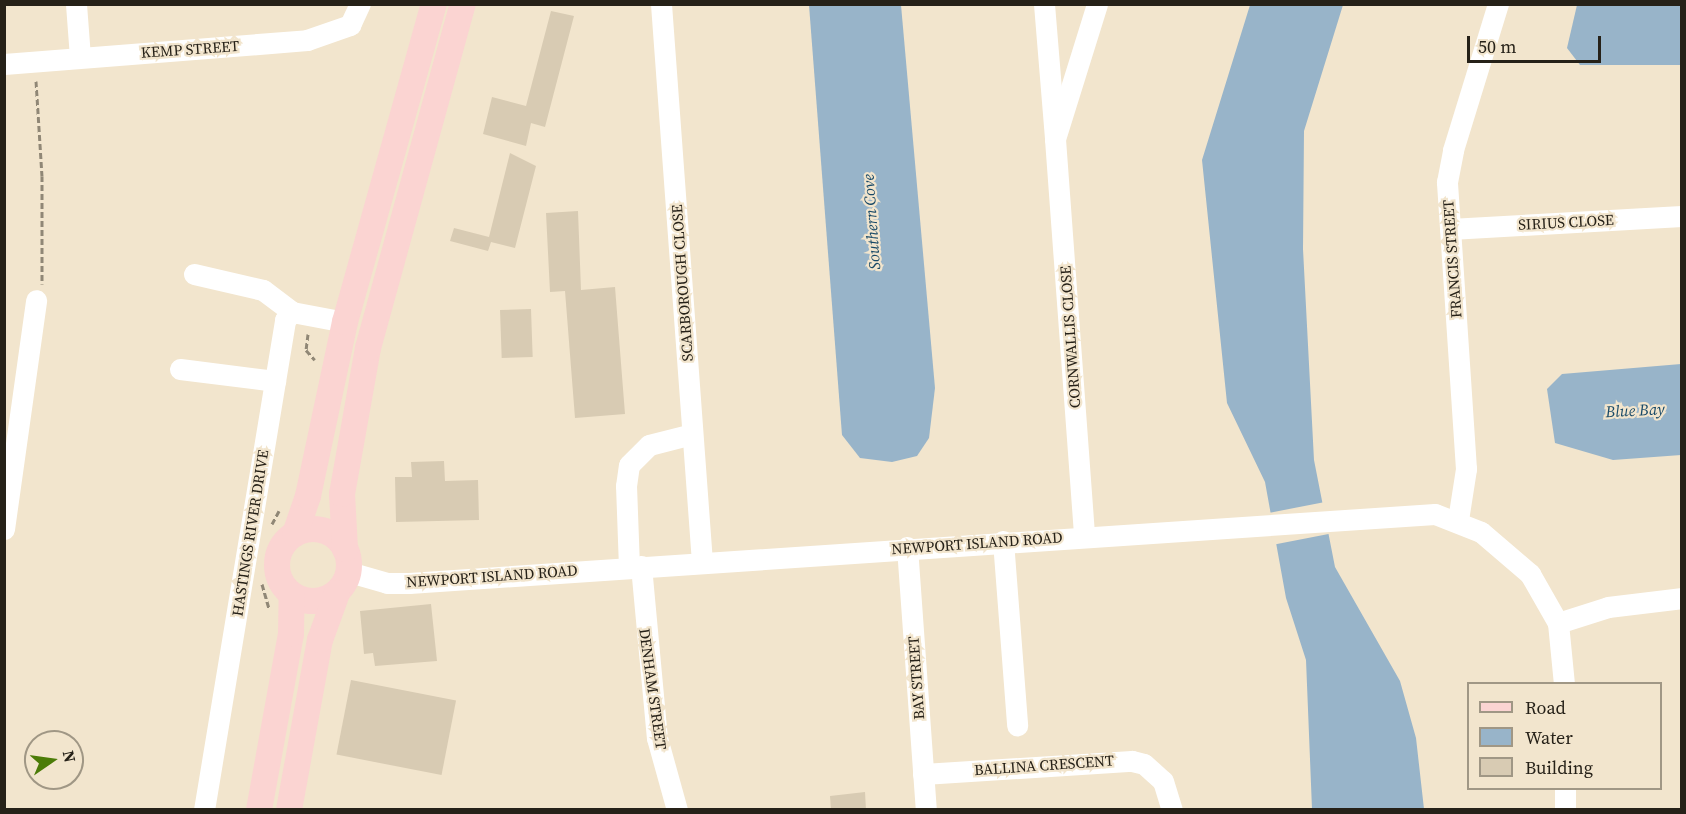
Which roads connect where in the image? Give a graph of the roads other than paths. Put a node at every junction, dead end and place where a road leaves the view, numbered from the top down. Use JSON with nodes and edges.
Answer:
{"nodes":[{"id":1,"x":76,"y":4,"type":"edge"},
{"id":2,"x":360,"y":4,"type":"edge"},
{"id":3,"x":434,"y":4,"type":"edge"},
{"id":4,"x":463,"y":4,"type":"edge"},
{"id":5,"x":662,"y":4,"type":"edge"},
{"id":6,"x":1044,"y":4,"type":"edge"},
{"id":7,"x":1097,"y":4,"type":"edge"},
{"id":8,"x":1498,"y":4,"type":"edge"},
{"id":9,"x":80,"y":57,"type":"junction"},
{"id":10,"x":4,"y":64,"type":"edge"},
{"id":11,"x":1055,"y":139,"type":"junction"},
{"id":12,"x":1682,"y":216,"type":"edge"},
{"id":13,"x":1450,"y":229,"type":"junction"},
{"id":14,"x":194,"y":274,"type":"dead end"},
{"id":15,"x":36,"y":300,"type":"road end"},
{"id":16,"x":292,"y":312,"type":"junction"},
{"id":17,"x":345,"y":322,"type":"junction"},
{"id":18,"x":180,"y":369,"type":"dead end"},
{"id":19,"x":275,"y":381,"type":"junction"},
{"id":20,"x":692,"y":434,"type":"junction"},
{"id":21,"x":1458,"y":520,"type":"junction"},
{"id":22,"x":4,"y":529,"type":"edge"},
{"id":23,"x":295,"y":534,"type":"junction"},
{"id":24,"x":1084,"y":536,"type":"junction"},
{"id":25,"x":1003,"y":541,"type":"junction"},
{"id":26,"x":907,"y":547,"type":"junction"},
{"id":27,"x":702,"y":562,"type":"junction"},
{"id":28,"x":635,"y":566,"type":"junction"},
{"id":29,"x":344,"y":571,"type":"junction"},
{"id":30,"x":292,"y":595,"type":"junction"},
{"id":31,"x":1682,"y":597,"type":"edge"},
{"id":32,"x":1558,"y":623,"type":"junction"},
{"id":33,"x":1564,"y":682,"type":"edge"},
{"id":34,"x":1017,"y":725,"type":"dead end"},
{"id":35,"x":923,"y":774,"type":"junction"},
{"id":36,"x":1565,"y":790,"type":"edge"},
{"id":37,"x":204,"y":810,"type":"edge"},
{"id":38,"x":258,"y":810,"type":"edge"},
{"id":39,"x":289,"y":810,"type":"edge"},
{"id":40,"x":677,"y":810,"type":"edge"},
{"id":41,"x":926,"y":810,"type":"edge"},
{"id":42,"x":1172,"y":810,"type":"edge"},
{"id":43,"x":1565,"y":810,"type":"edge"}],
"edges":[{"from":1,"to":9,"type":"street"},
{"from":2,"to":9,"type":"street","name":"KEMP STREET"},
{"from":3,"to":17,"type":"main road"},
{"from":4,"to":29,"type":"main road"},
{"from":5,"to":20,"type":"street","name":"SCARBOROUGH CLOSE"},
{"from":6,"to":11,"type":"street","name":"CORNWALLIS CLOSE"},
{"from":7,"to":11,"type":"street","name":"CORNWALLIS CLOSE"},
{"from":8,"to":13,"type":"street","name":"FRANCIS STREET"},
{"from":9,"to":10,"type":"street","name":"KEMP STREET"},
{"from":11,"to":24,"type":"street","name":"CORNWALLIS CLOSE"},
{"from":12,"to":13,"type":"street","name":"SIRIUS CLOSE"},
{"from":13,"to":21,"type":"street","name":"FRANCIS STREET"},
{"from":14,"to":16,"type":"street"},
{"from":15,"to":22,"type":"street"},
{"from":16,"to":17,"type":"street"},
{"from":16,"to":19,"type":"street","name":"HASTINGS RIVER DRIVE"},
{"from":17,"to":23,"type":"main road"},
{"from":18,"to":19,"type":"street"},
{"from":19,"to":37,"type":"street","name":"HASTINGS RIVER DRIVE"},
{"from":20,"to":27,"type":"street","name":"SCARBOROUGH CLOSE"},
{"from":20,"to":28,"type":"street","name":"DENHAM STREET"},
{"from":21,"to":24,"type":"street","name":"NEWPORT ISLAND ROAD"},
{"from":21,"to":32,"type":"street","name":"NEWPORT ISLAND ROAD"},
{"from":23,"to":29,"type":"main road"},
{"from":23,"to":30,"type":"main road"},
{"from":24,"to":25,"type":"street","name":"NEWPORT ISLAND ROAD"},
{"from":25,"to":26,"type":"street","name":"NEWPORT ISLAND ROAD"},
{"from":25,"to":34,"type":"street"},
{"from":26,"to":27,"type":"street","name":"NEWPORT ISLAND ROAD"},
{"from":26,"to":35,"type":"street","name":"BAY STREET"},
{"from":27,"to":28,"type":"street","name":"NEWPORT ISLAND ROAD"},
{"from":28,"to":29,"type":"street","name":"NEWPORT ISLAND ROAD"},
{"from":28,"to":40,"type":"street","name":"DENHAM STREET"},
{"from":29,"to":30,"type":"main road"},
{"from":29,"to":39,"type":"main road"},
{"from":30,"to":38,"type":"main road"},
{"from":31,"to":32,"type":"street"},
{"from":32,"to":33,"type":"street"},
{"from":35,"to":41,"type":"street","name":"BAY STREET"},
{"from":35,"to":42,"type":"street","name":"BALLINA CRESCENT"},
{"from":36,"to":43,"type":"street"}]}
